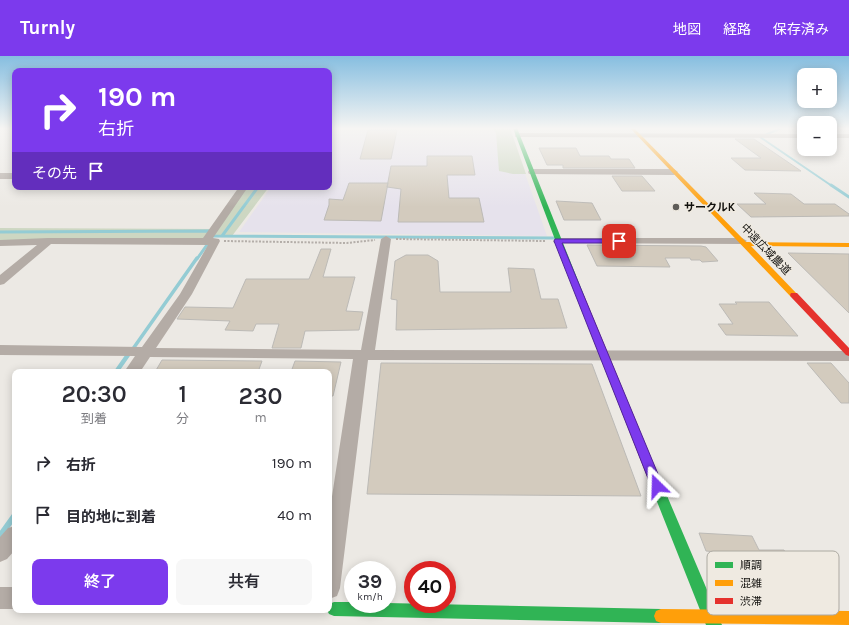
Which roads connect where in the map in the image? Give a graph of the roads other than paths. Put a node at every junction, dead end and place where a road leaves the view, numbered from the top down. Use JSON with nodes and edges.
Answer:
{"nodes":[{"id":1,"x":525,"y":155,"type":"edge"},
{"id":2,"x":658,"y":155,"type":"edge"},
{"id":3,"x":532,"y":172,"type":"junction"},
{"id":4,"x":674,"y":172,"type":"junction"},
{"id":5,"x":0,"y":176,"type":"edge"},
{"id":6,"x":12,"y":176,"type":"edge"},
{"id":7,"x":242,"y":190,"type":"edge"},
{"id":8,"x":386,"y":239,"type":"road end"},
{"id":9,"x":210,"y":241,"type":"junction"},
{"id":10,"x":558,"y":241,"type":"junction"},
{"id":11,"x":48,"y":242,"type":"junction"},
{"id":12,"x":0,"y":243,"type":"edge"},
{"id":13,"x":743,"y":243,"type":"junction"},
{"id":14,"x":849,"y":244,"type":"edge"},
{"id":15,"x":0,"y":281,"type":"edge"},
{"id":16,"x":0,"y":350,"type":"edge"},
{"id":17,"x":146,"y":351,"type":"junction"},
{"id":18,"x":603,"y":354,"type":"junction"},
{"id":19,"x":849,"y":354,"type":"edge"},
{"id":20,"x":364,"y":355,"type":"junction"},
{"id":21,"x":134,"y":369,"type":"edge"},
{"id":22,"x":12,"y":538,"type":"edge"},
{"id":23,"x":0,"y":552,"type":"edge"},
{"id":24,"x":0,"y":598,"type":"edge"},
{"id":25,"x":12,"y":598,"type":"edge"},
{"id":26,"x":332,"y":598,"type":"edge"},
{"id":27,"x":332,"y":606,"type":"edge"},
{"id":28,"x":707,"y":609,"type":"edge"},
{"id":29,"x":849,"y":618,"type":"edge"},
{"id":30,"x":712,"y":621,"type":"edge"}],
"edges":[{"from":1,"to":3,"type":"street"},
{"from":2,"to":4,"type":"street","name":"中遠広域農道"},
{"from":3,"to":4,"type":"street"},
{"from":3,"to":10,"type":"street"},
{"from":4,"to":13,"type":"street","name":"中遠広域農道"},
{"from":5,"to":6,"type":"street"},
{"from":7,"to":9,"type":"street"},
{"from":8,"to":20,"type":"street"},
{"from":9,"to":11,"type":"street"},
{"from":9,"to":17,"type":"street"},
{"from":10,"to":13,"type":"street"},
{"from":10,"to":18,"type":"street"},
{"from":11,"to":12,"type":"street"},
{"from":11,"to":15,"type":"street"},
{"from":13,"to":14,"type":"street"},
{"from":13,"to":19,"type":"street","name":"中遠広域農道"},
{"from":16,"to":17,"type":"street"},
{"from":17,"to":20,"type":"street"},
{"from":17,"to":21,"type":"street"},
{"from":18,"to":19,"type":"street"},
{"from":18,"to":20,"type":"street"},
{"from":18,"to":28,"type":"street"},
{"from":20,"to":26,"type":"street"},
{"from":22,"to":23,"type":"street"},
{"from":24,"to":25,"type":"street"},
{"from":27,"to":30,"type":"street"},
{"from":29,"to":30,"type":"street"}]}
